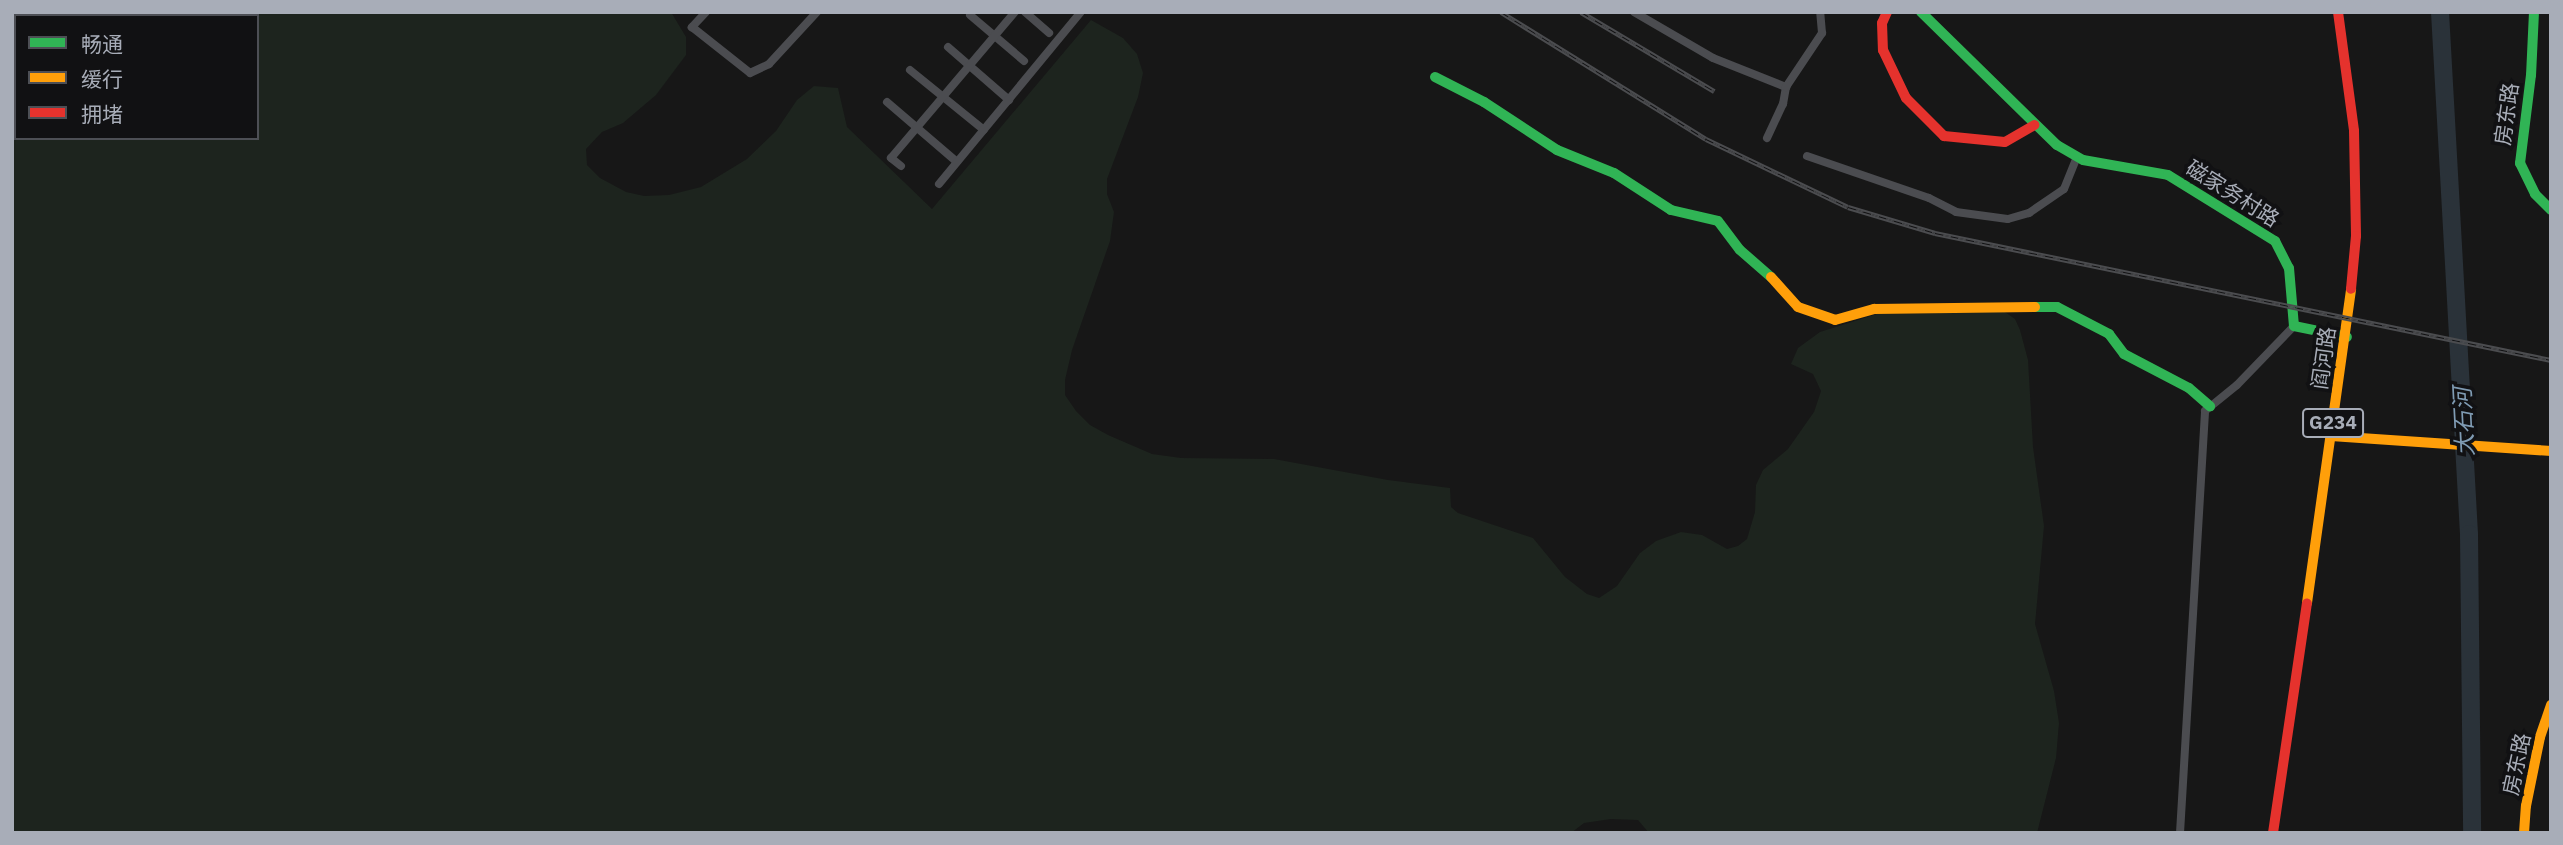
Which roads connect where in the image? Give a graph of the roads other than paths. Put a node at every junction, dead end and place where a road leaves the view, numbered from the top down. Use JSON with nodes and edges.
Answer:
{"nodes":[{"id":1,"x":706,"y":12,"type":"edge"},
{"id":2,"x":817,"y":12,"type":"edge"},
{"id":3,"x":1014,"y":12,"type":"edge"},
{"id":4,"x":1025,"y":12,"type":"edge"},
{"id":5,"x":1081,"y":12,"type":"edge"},
{"id":6,"x":1634,"y":12,"type":"edge"},
{"id":7,"x":1821,"y":12,"type":"edge"},
{"id":8,"x":1887,"y":12,"type":"edge"},
{"id":9,"x":1921,"y":12,"type":"edge"},
{"id":10,"x":2338,"y":12,"type":"edge"},
{"id":11,"x":2534,"y":12,"type":"edge"},
{"id":12,"x":970,"y":15,"type":"dead end"},
{"id":13,"x":1049,"y":33,"type":"dead end"},
{"id":14,"x":994,"y":36,"type":"junction"},
{"id":15,"x":948,"y":47,"type":"dead end"},
{"id":16,"x":1024,"y":61,"type":"dead end"},
{"id":17,"x":969,"y":65,"type":"junction"},
{"id":18,"x":910,"y":70,"type":"dead end"},
{"id":19,"x":1435,"y":77,"type":"dead end"},
{"id":20,"x":1786,"y":87,"type":"junction"},
{"id":21,"x":943,"y":96,"type":"junction"},
{"id":22,"x":1009,"y":100,"type":"junction"},
{"id":23,"x":887,"y":102,"type":"dead end"},
{"id":24,"x":2035,"y":125,"type":"junction"},
{"id":25,"x":916,"y":127,"type":"junction"},
{"id":26,"x":984,"y":130,"type":"junction"},
{"id":27,"x":1768,"y":138,"type":"dead end"},
{"id":28,"x":1807,"y":156,"type":"dead end"},
{"id":29,"x":2077,"y":157,"type":"junction"},
{"id":30,"x":957,"y":162,"type":"junction"},
{"id":31,"x":901,"y":166,"type":"dead end"},
{"id":32,"x":939,"y":184,"type":"dead end"},
{"id":33,"x":2551,"y":210,"type":"edge"},
{"id":34,"x":2294,"y":326,"type":"junction"},
{"id":35,"x":2347,"y":337,"type":"junction"},
{"id":36,"x":2210,"y":406,"type":"junction"},
{"id":37,"x":2331,"y":436,"type":"junction"},
{"id":38,"x":2551,"y":452,"type":"edge"},
{"id":39,"x":2551,"y":705,"type":"edge"},
{"id":40,"x":2180,"y":833,"type":"edge"},
{"id":41,"x":2273,"y":833,"type":"edge"},
{"id":42,"x":2524,"y":833,"type":"edge"}],
"edges":[{"from":1,"to":2,"type":"street"},
{"from":3,"to":14,"type":"street"},
{"from":4,"to":13,"type":"street"},
{"from":5,"to":22,"type":"street"},
{"from":6,"to":20,"type":"street"},
{"from":7,"to":20,"type":"street"},
{"from":8,"to":24,"type":"main road"},
{"from":9,"to":24,"type":"main road","name":"磁家务村路"},
{"from":10,"to":35,"type":"main road","name":"阎河路","number":"G234"},
{"from":11,"to":33,"type":"main road","name":"房东路"},
{"from":12,"to":14,"type":"street"},
{"from":14,"to":16,"type":"street"},
{"from":14,"to":17,"type":"street"},
{"from":15,"to":17,"type":"street"},
{"from":17,"to":21,"type":"street"},
{"from":17,"to":22,"type":"street"},
{"from":18,"to":21,"type":"street"},
{"from":19,"to":36,"type":"main road"},
{"from":20,"to":27,"type":"street"},
{"from":21,"to":25,"type":"street"},
{"from":21,"to":26,"type":"street"},
{"from":22,"to":26,"type":"street"},
{"from":23,"to":25,"type":"street"},
{"from":24,"to":29,"type":"main road","name":"磁家务村路"},
{"from":25,"to":30,"type":"street"},
{"from":25,"to":31,"type":"street"},
{"from":26,"to":30,"type":"street"},
{"from":28,"to":29,"type":"street"},
{"from":29,"to":34,"type":"main road","name":"磁家务村路"},
{"from":30,"to":32,"type":"street"},
{"from":34,"to":35,"type":"main road"},
{"from":34,"to":36,"type":"street"},
{"from":35,"to":37,"type":"main road","name":"阎河路","number":"G234"},
{"from":36,"to":40,"type":"street"},
{"from":37,"to":38,"type":"main road"},
{"from":37,"to":41,"type":"main road","name":"阎河路","number":"G234"},
{"from":39,"to":42,"type":"main road","name":"房东路"}]}
